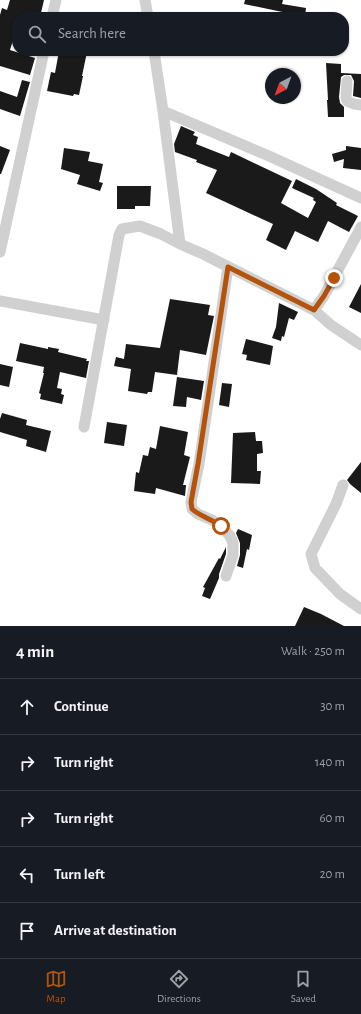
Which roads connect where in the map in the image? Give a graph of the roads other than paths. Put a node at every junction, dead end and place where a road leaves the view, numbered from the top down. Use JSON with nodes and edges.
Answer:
{"nodes":[{"id":1,"x":56,"y":0,"type":"edge"},
{"id":2,"x":145,"y":0,"type":"edge"},
{"id":3,"x":53,"y":12,"type":"edge"},
{"id":4,"x":147,"y":12,"type":"edge"},
{"id":5,"x":43,"y":56,"type":"edge"},
{"id":6,"x":155,"y":56,"type":"edge"},
{"id":7,"x":347,"y":81,"type":"dead end"},
{"id":8,"x":361,"y":104,"type":"edge"},
{"id":9,"x":163,"y":112,"type":"junction"},
{"id":10,"x":361,"y":198,"type":"edge"},
{"id":11,"x":361,"y":227,"type":"edge"},
{"id":12,"x":180,"y":244,"type":"junction"},
{"id":13,"x":0,"y":252,"type":"edge"},
{"id":14,"x":228,"y":267,"type":"junction"},
{"id":15,"x":0,"y":301,"type":"edge"},
{"id":16,"x":314,"y":310,"type":"junction"},
{"id":17,"x":104,"y":320,"type":"junction"},
{"id":18,"x":361,"y":345,"type":"edge"},
{"id":19,"x":84,"y":427,"type":"dead end"},
{"id":20,"x":343,"y":485,"type":"dead end"},
{"id":21,"x":226,"y":576,"type":"dead end"},
{"id":22,"x":361,"y":609,"type":"edge"}],
"edges":[{"from":1,"to":3,"type":"street"},
{"from":2,"to":4,"type":"street"},
{"from":5,"to":13,"type":"street"},
{"from":6,"to":9,"type":"street"},
{"from":7,"to":8,"type":"street"},
{"from":9,"to":10,"type":"street"},
{"from":9,"to":12,"type":"street"},
{"from":11,"to":16,"type":"street"},
{"from":12,"to":14,"type":"street"},
{"from":12,"to":17,"type":"street"},
{"from":14,"to":16,"type":"street"},
{"from":14,"to":21,"type":"street"},
{"from":15,"to":17,"type":"street"},
{"from":16,"to":18,"type":"street"},
{"from":17,"to":19,"type":"street"},
{"from":20,"to":22,"type":"street"}]}
